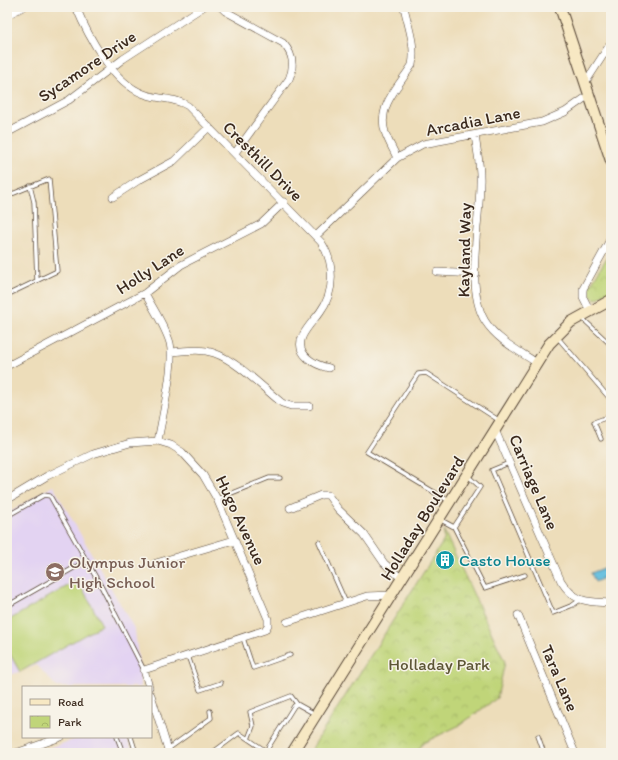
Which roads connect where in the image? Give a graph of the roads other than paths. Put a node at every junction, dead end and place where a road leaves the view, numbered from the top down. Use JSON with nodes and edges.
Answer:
{"nodes":[{"id":1,"x":23,"y":7,"type":"edge"},
{"id":2,"x":76,"y":7,"type":"edge"},
{"id":3,"x":203,"y":7,"type":"edge"},
{"id":4,"x":221,"y":7,"type":"edge"},
{"id":5,"x":404,"y":7,"type":"edge"},
{"id":6,"x":560,"y":7,"type":"edge"},
{"id":7,"x":7,"y":15,"type":"edge"},
{"id":8,"x":611,"y":43,"type":"edge"},
{"id":9,"x":111,"y":68,"type":"junction"},
{"id":10,"x":585,"y":83,"type":"junction"},
{"id":11,"x":589,"y":96,"type":"junction"},
{"id":12,"x":209,"y":127,"type":"junction"},
{"id":13,"x":7,"y":133,"type":"edge"},
{"id":14,"x":475,"y":135,"type":"junction"},
{"id":15,"x":235,"y":153,"type":"junction"},
{"id":16,"x":398,"y":158,"type":"junction"},
{"id":17,"x":611,"y":161,"type":"edge"},
{"id":18,"x":30,"y":186,"type":"junction"},
{"id":19,"x":7,"y":196,"type":"edge"},
{"id":20,"x":112,"y":197,"type":"dead end"},
{"id":21,"x":284,"y":202,"type":"junction"},
{"id":22,"x":316,"y":236,"type":"junction"},
{"id":23,"x":611,"y":238,"type":"edge"},
{"id":24,"x":437,"y":272,"type":"dead end"},
{"id":25,"x":476,"y":274,"type":"junction"},
{"id":26,"x":37,"y":281,"type":"junction"},
{"id":27,"x":145,"y":294,"type":"junction"},
{"id":28,"x":7,"y":295,"type":"edge"},
{"id":29,"x":611,"y":300,"type":"edge"},
{"id":30,"x":590,"y":311,"type":"junction"},
{"id":31,"x":580,"y":316,"type":"junction"},
{"id":32,"x":556,"y":336,"type":"junction"},
{"id":33,"x":611,"y":346,"type":"edge"},
{"id":34,"x":171,"y":352,"type":"junction"},
{"id":35,"x":537,"y":363,"type":"junction"},
{"id":36,"x":7,"y":366,"type":"edge"},
{"id":37,"x":328,"y":368,"type":"dead end"},
{"id":38,"x":611,"y":400,"type":"edge"},
{"id":39,"x":309,"y":406,"type":"dead end"},
{"id":40,"x":611,"y":416,"type":"edge"},
{"id":41,"x":498,"y":425,"type":"junction"},
{"id":42,"x":601,"y":439,"type":"dead end"},
{"id":43,"x":158,"y":441,"type":"junction"},
{"id":44,"x":509,"y":462,"type":"junction"},
{"id":45,"x":467,"y":475,"type":"junction"},
{"id":46,"x":280,"y":478,"type":"dead end"},
{"id":47,"x":217,"y":499,"type":"junction"},
{"id":48,"x":7,"y":500,"type":"edge"},
{"id":49,"x":450,"y":502,"type":"junction"},
{"id":50,"x":290,"y":508,"type":"dead end"},
{"id":51,"x":7,"y":516,"type":"edge"},
{"id":52,"x":440,"y":519,"type":"junction"},
{"id":53,"x":454,"y":528,"type":"junction"},
{"id":54,"x":234,"y":540,"type":"junction"},
{"id":55,"x":319,"y":542,"type":"dead end"},
{"id":56,"x":86,"y":561,"type":"junction"},
{"id":57,"x":156,"y":563,"type":"dead end"},
{"id":58,"x":525,"y":575,"type":"dead end"},
{"id":59,"x":402,"y":580,"type":"junction"},
{"id":60,"x":392,"y":595,"type":"junction"},
{"id":61,"x":580,"y":600,"type":"junction"},
{"id":62,"x":346,"y":603,"type":"junction"},
{"id":63,"x":611,"y":603,"type":"edge"},
{"id":64,"x":7,"y":606,"type":"edge"},
{"id":65,"x":518,"y":615,"type":"dead end"},
{"id":66,"x":287,"y":622,"type":"dead end"},
{"id":67,"x":243,"y":638,"type":"junction"},
{"id":68,"x":290,"y":655,"type":"dead end"},
{"id":69,"x":188,"y":656,"type":"junction"},
{"id":70,"x":144,"y":670,"type":"junction"},
{"id":71,"x":221,"y":683,"type":"dead end"},
{"id":72,"x":148,"y":686,"type":"edge"},
{"id":73,"x":297,"y":704,"type":"junction"},
{"id":74,"x":152,"y":706,"type":"edge"},
{"id":75,"x":210,"y":711,"type":"dead end"},
{"id":76,"x":316,"y":715,"type":"junction"},
{"id":77,"x":538,"y":736,"type":"dead end"},
{"id":78,"x":58,"y":738,"type":"edge"},
{"id":79,"x":117,"y":738,"type":"edge"},
{"id":80,"x":131,"y":738,"type":"edge"},
{"id":81,"x":248,"y":739,"type":"junction"},
{"id":82,"x":169,"y":751,"type":"edge"},
{"id":83,"x":267,"y":752,"type":"edge"},
{"id":84,"x":16,"y":753,"type":"edge"},
{"id":85,"x":123,"y":753,"type":"edge"},
{"id":86,"x":136,"y":753,"type":"edge"},
{"id":87,"x":212,"y":753,"type":"edge"},
{"id":88,"x":292,"y":753,"type":"edge"},
{"id":89,"x":544,"y":753,"type":"edge"},
{"id":90,"x":575,"y":753,"type":"edge"}],
"edges":[{"from":1,"to":7,"type":"street"},
{"from":2,"to":9,"type":"street","name":"Cresthill Drive"},
{"from":3,"to":9,"type":"street","name":"Sycamore Drive"},
{"from":4,"to":15,"type":"street"},
{"from":5,"to":16,"type":"street"},
{"from":6,"to":10,"type":"street"},
{"from":8,"to":10,"type":"street"},
{"from":9,"to":12,"type":"street","name":"Cresthill Drive"},
{"from":9,"to":13,"type":"street","name":"Sycamore Drive"},
{"from":10,"to":11,"type":"street"},
{"from":11,"to":14,"type":"street","name":"Arcadia Lane"},
{"from":11,"to":17,"type":"street"},
{"from":12,"to":15,"type":"street","name":"Cresthill Drive"},
{"from":12,"to":20,"type":"street"},
{"from":14,"to":16,"type":"street","name":"Arcadia Lane"},
{"from":14,"to":25,"type":"street","name":"Kayland Way"},
{"from":15,"to":21,"type":"street","name":"Cresthill Drive"},
{"from":16,"to":22,"type":"street","name":"Arcadia Lane"},
{"from":18,"to":19,"type":"lane"},
{"from":18,"to":26,"type":"lane"},
{"from":18,"to":26,"type":"lane"},
{"from":21,"to":22,"type":"street","name":"Cresthill Drive"},
{"from":21,"to":27,"type":"street","name":"Holly Lane"},
{"from":22,"to":37,"type":"street","name":"Cresthill Drive"},
{"from":23,"to":30,"type":"street"},
{"from":24,"to":25,"type":"street"},
{"from":25,"to":35,"type":"street","name":"Kayland Way"},
{"from":26,"to":28,"type":"lane"},
{"from":27,"to":34,"type":"street"},
{"from":27,"to":36,"type":"street","name":"Holly Lane"},
{"from":29,"to":30,"type":"street","name":"Holladay Boulevard"},
{"from":30,"to":31,"type":"street","name":"Holladay Boulevard"},
{"from":31,"to":32,"type":"street","name":"Holladay Boulevard"},
{"from":31,"to":33,"type":"lane"},
{"from":32,"to":35,"type":"street","name":"Holladay Boulevard"},
{"from":32,"to":38,"type":"lane"},
{"from":34,"to":39,"type":"street"},
{"from":34,"to":43,"type":"street"},
{"from":35,"to":41,"type":"street","name":"Holladay Boulevard"},
{"from":40,"to":42,"type":"lane"},
{"from":41,"to":44,"type":"street","name":"Carriage Lane"},
{"from":41,"to":45,"type":"street","name":"Holladay Boulevard"},
{"from":41,"to":49,"type":"lane"},
{"from":43,"to":47,"type":"street","name":"Hugo Avenue"},
{"from":43,"to":48,"type":"street","name":"Hugo Avenue"},
{"from":44,"to":61,"type":"street","name":"Carriage Lane"},
{"from":44,"to":61,"type":"lane"},
{"from":45,"to":49,"type":"street","name":"Holladay Boulevard"},
{"from":45,"to":53,"type":"lane"},
{"from":46,"to":47,"type":"lane"},
{"from":47,"to":54,"type":"street","name":"Hugo Avenue"},
{"from":49,"to":52,"type":"street","name":"Holladay Boulevard"},
{"from":50,"to":59,"type":"street"},
{"from":51,"to":56,"type":"lane"},
{"from":52,"to":53,"type":"lane"},
{"from":52,"to":59,"type":"street","name":"Holladay Boulevard"},
{"from":53,"to":58,"type":"lane"},
{"from":54,"to":57,"type":"street"},
{"from":54,"to":67,"type":"street","name":"Hugo Avenue"},
{"from":55,"to":62,"type":"lane"},
{"from":56,"to":64,"type":"lane"},
{"from":56,"to":70,"type":"lane"},
{"from":59,"to":60,"type":"street","name":"Holladay Boulevard"},
{"from":60,"to":62,"type":"street"},
{"from":60,"to":76,"type":"street","name":"Holladay Boulevard"},
{"from":61,"to":63,"type":"street"},
{"from":62,"to":66,"type":"street"},
{"from":65,"to":90,"type":"street","name":"Tara Lane"},
{"from":67,"to":68,"type":"lane"},
{"from":67,"to":69,"type":"street"},
{"from":69,"to":70,"type":"street"},
{"from":69,"to":71,"type":"lane"},
{"from":70,"to":72,"type":"street"},
{"from":73,"to":76,"type":"lane"},
{"from":73,"to":81,"type":"lane"},
{"from":73,"to":83,"type":"lane"},
{"from":74,"to":82,"type":"street"},
{"from":75,"to":82,"type":"lane"},
{"from":76,"to":88,"type":"street","name":"Holladay Boulevard"},
{"from":77,"to":89,"type":"lane"},
{"from":78,"to":84,"type":"street"},
{"from":79,"to":85,"type":"lane"},
{"from":80,"to":86,"type":"lane"},
{"from":81,"to":83,"type":"lane"},
{"from":81,"to":87,"type":"lane"}]}
